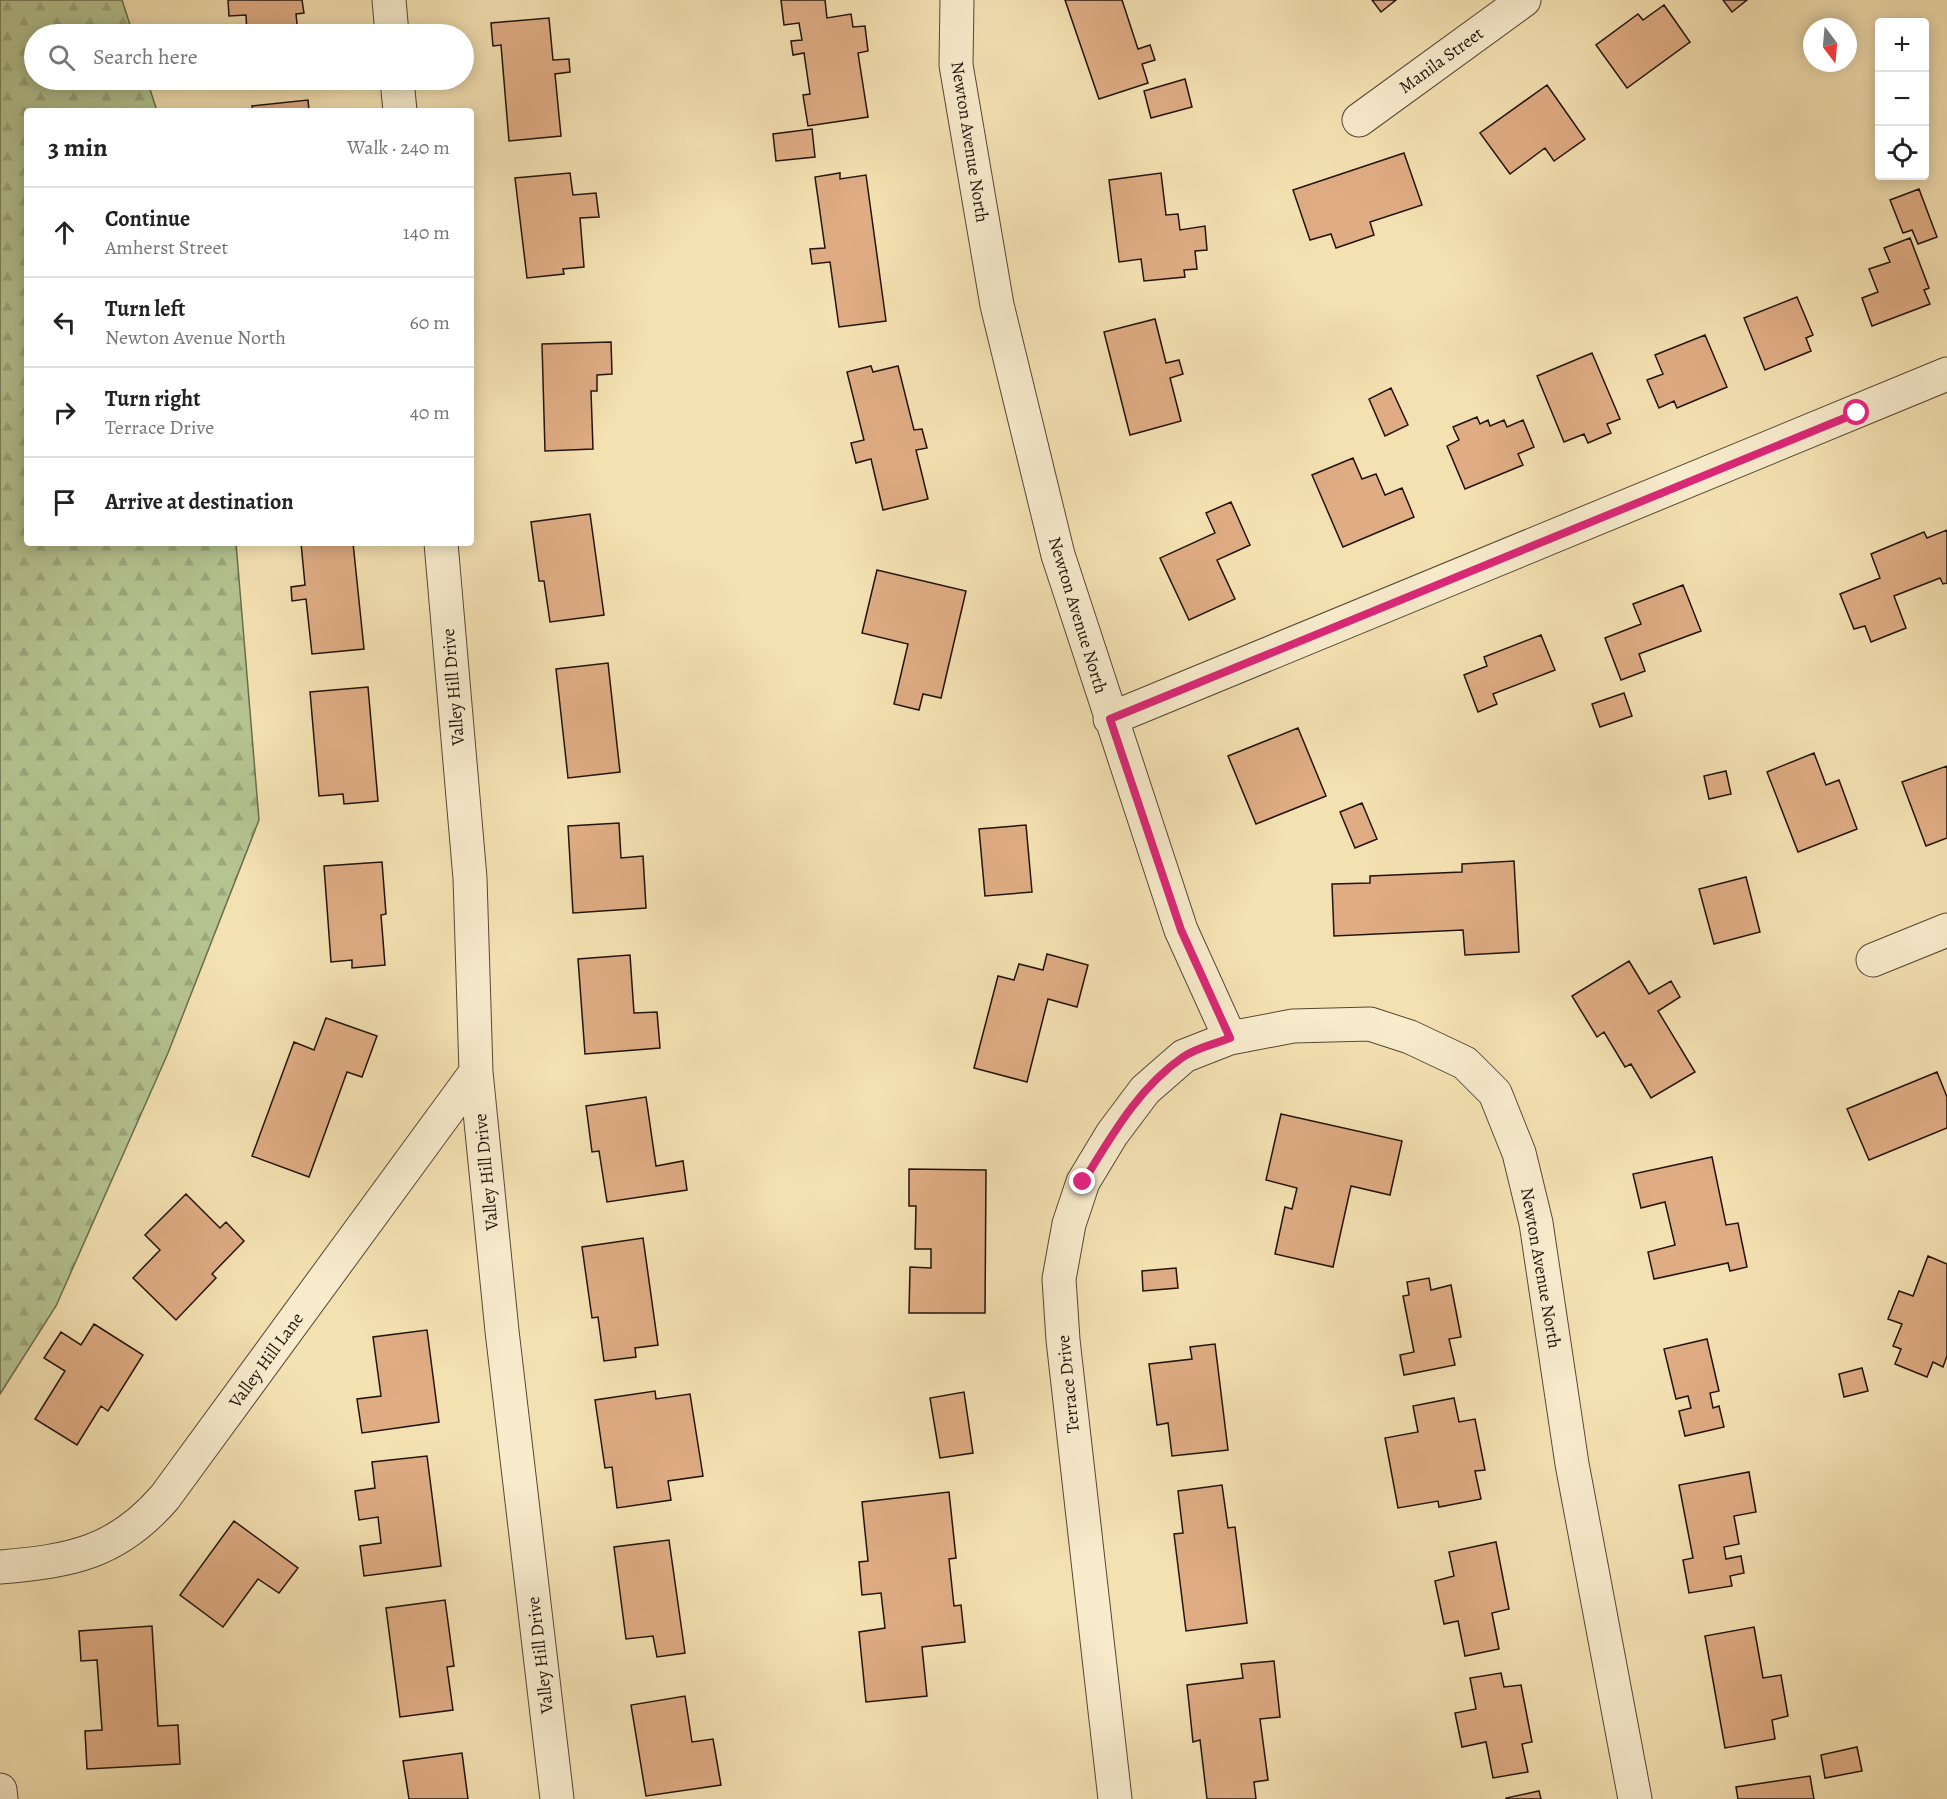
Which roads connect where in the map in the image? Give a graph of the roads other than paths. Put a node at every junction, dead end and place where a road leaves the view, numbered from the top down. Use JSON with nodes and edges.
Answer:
{"nodes":[{"id":1,"x":389,"y":0,"type":"edge"},
{"id":2,"x":957,"y":0,"type":"edge"},
{"id":3,"x":1524,"y":0,"type":"edge"},
{"id":4,"x":391,"y":24,"type":"edge"},
{"id":5,"x":398,"y":90,"type":"edge"},
{"id":6,"x":400,"y":108,"type":"edge"},
{"id":7,"x":1359,"y":120,"type":"dead end"},
{"id":8,"x":1947,"y":374,"type":"edge"},
{"id":9,"x":441,"y":546,"type":"edge"},
{"id":10,"x":1110,"y":719,"type":"junction"},
{"id":11,"x":1947,"y":930,"type":"edge"},
{"id":12,"x":1873,"y":960,"type":"dead end"},
{"id":13,"x":1230,"y":1038,"type":"junction"},
{"id":14,"x":476,"y":1072,"type":"junction"},
{"id":15,"x":0,"y":1567,"type":"edge"},
{"id":16,"x":0,"y":1790,"type":"edge"},
{"id":17,"x":1,"y":1799,"type":"edge"},
{"id":18,"x":557,"y":1799,"type":"edge"},
{"id":19,"x":1115,"y":1799,"type":"edge"},
{"id":20,"x":1635,"y":1799,"type":"edge"}],
"edges":[{"from":1,"to":4,"type":"street"},
{"from":2,"to":10,"type":"street","name":"Newton Avenue North"},
{"from":3,"to":7,"type":"street","name":"Manila Street"},
{"from":5,"to":6,"type":"street"},
{"from":8,"to":10,"type":"street"},
{"from":9,"to":14,"type":"street","name":"Valley Hill Drive"},
{"from":10,"to":13,"type":"street","name":"Newton Avenue North"},
{"from":11,"to":12,"type":"street"},
{"from":13,"to":19,"type":"street","name":"Terrace Drive"},
{"from":13,"to":20,"type":"street","name":"Newton Avenue North"},
{"from":14,"to":15,"type":"street","name":"Valley Hill Lane"},
{"from":14,"to":18,"type":"street","name":"Valley Hill Drive"},
{"from":16,"to":17,"type":"street"}]}
